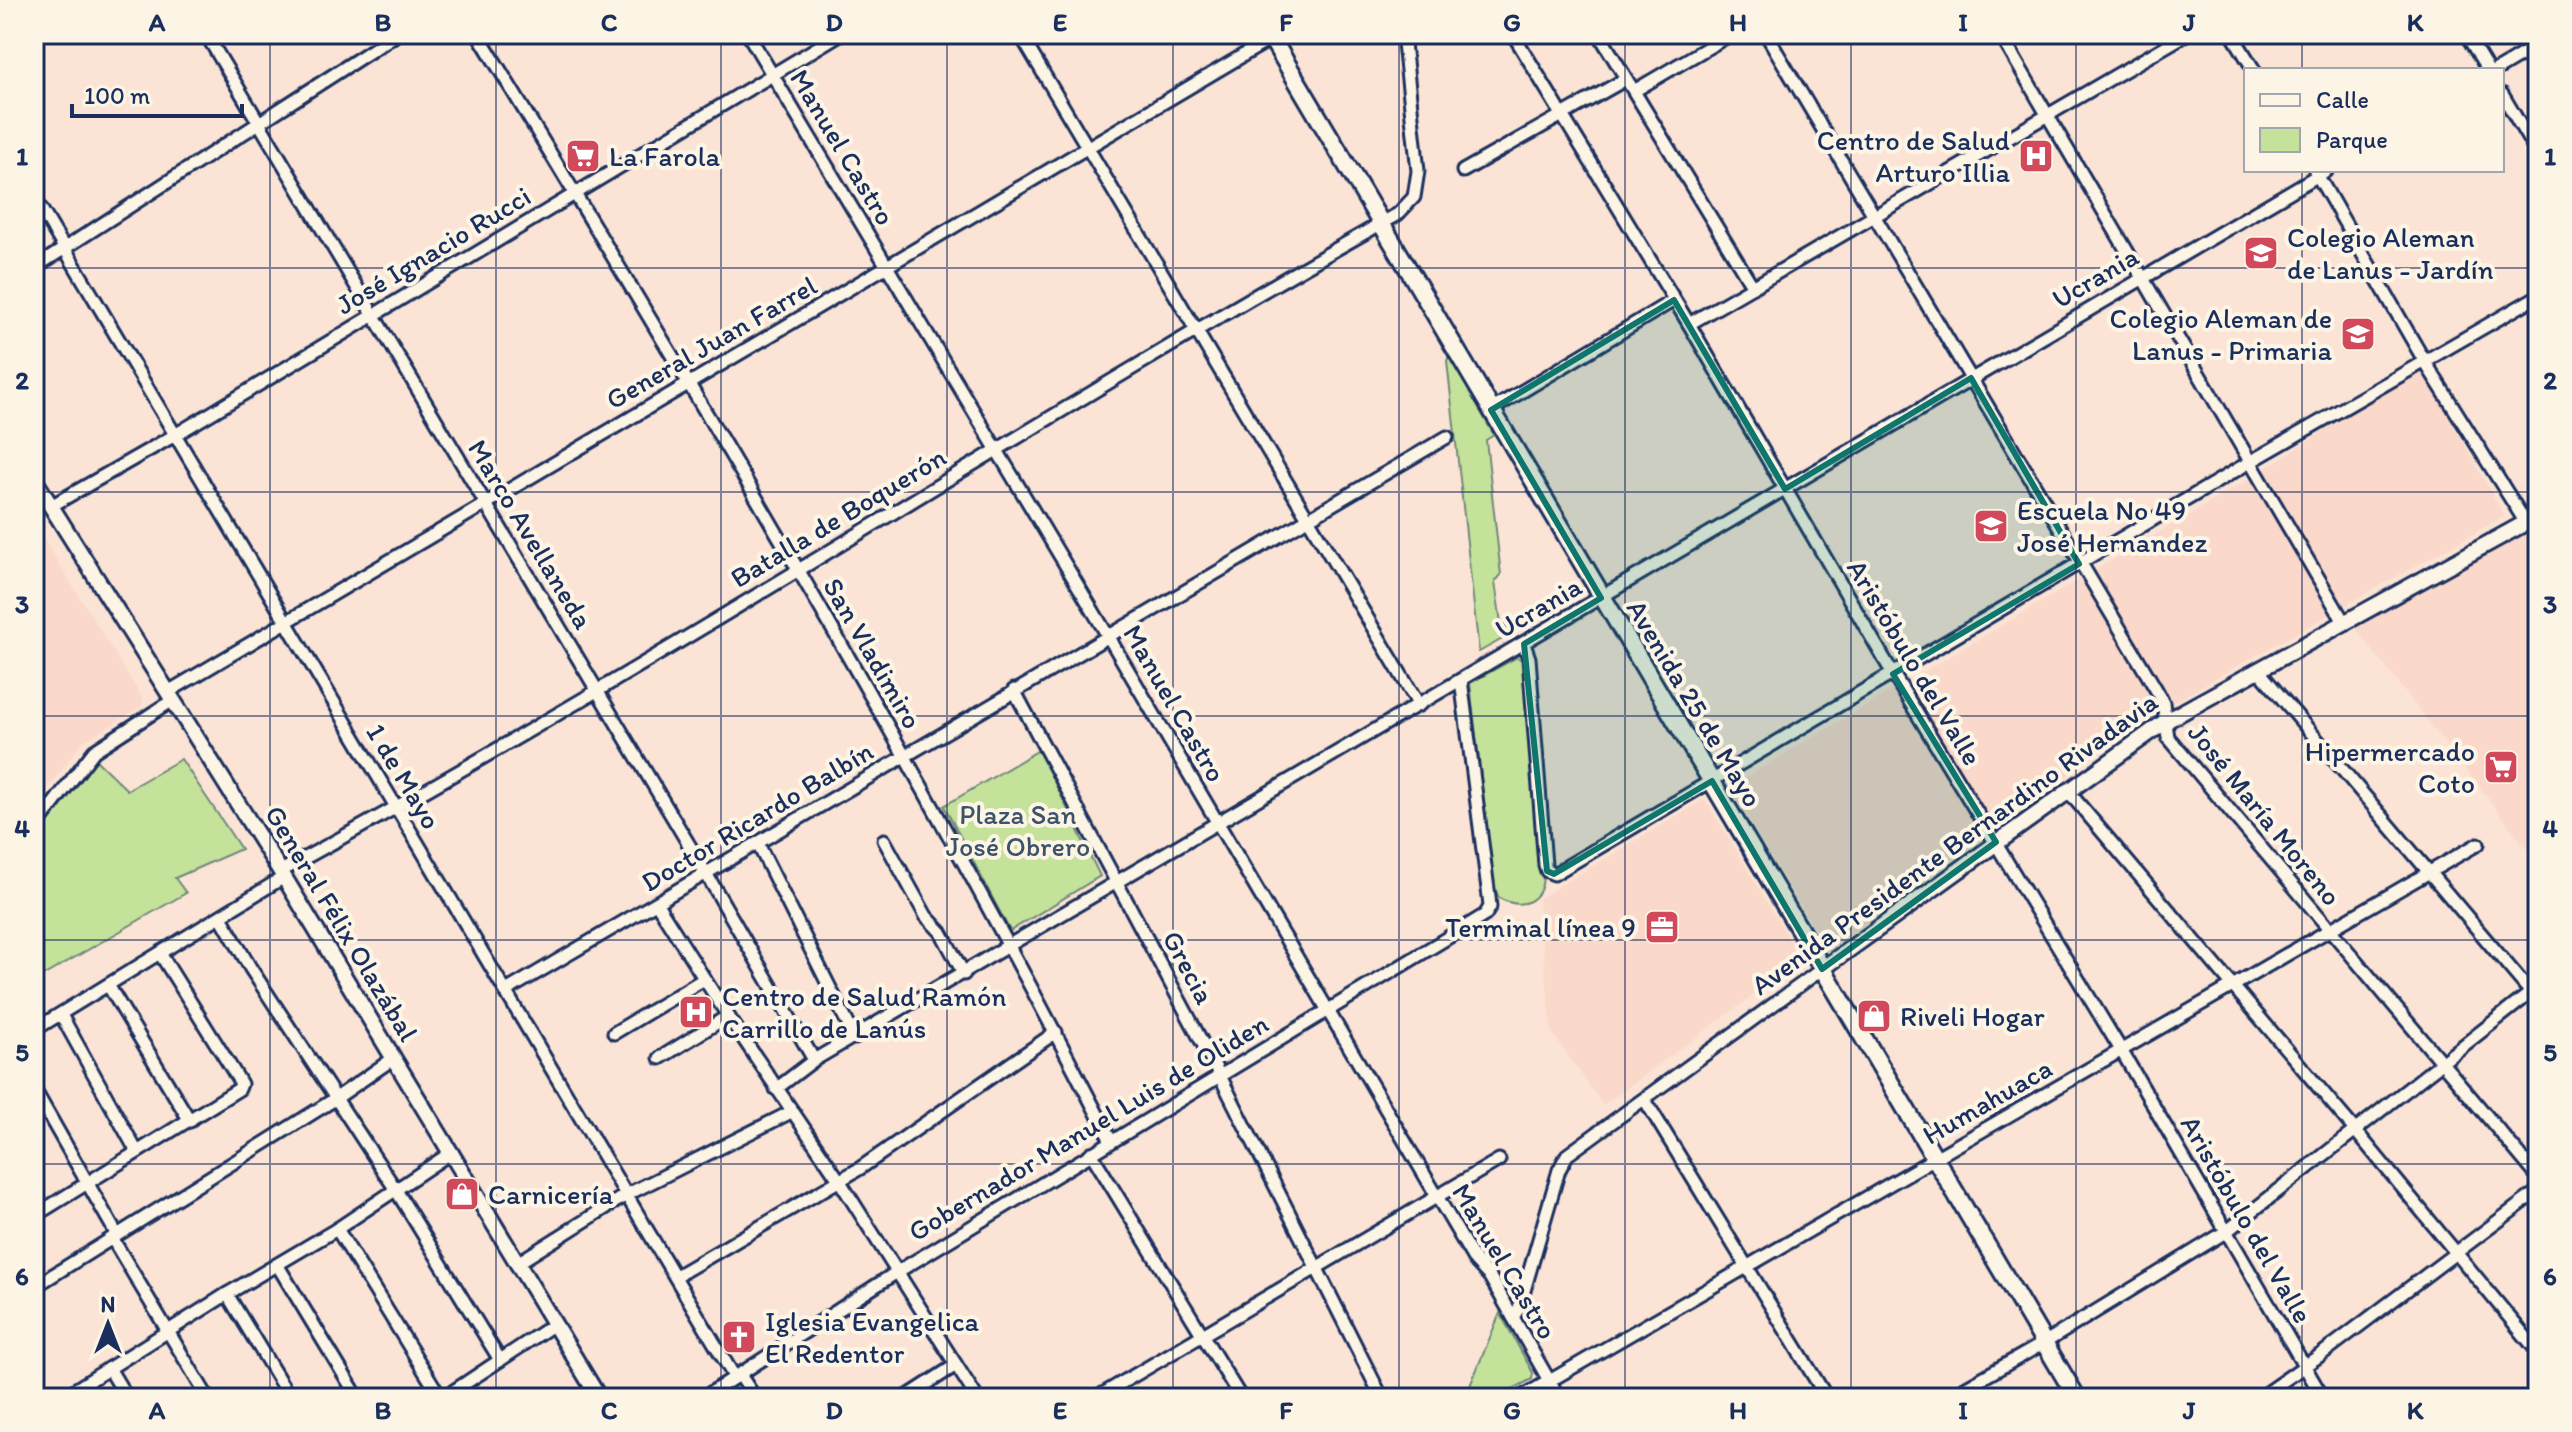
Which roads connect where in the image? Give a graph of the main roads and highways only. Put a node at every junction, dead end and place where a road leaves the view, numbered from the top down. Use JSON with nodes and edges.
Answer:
{"nodes":[{"id":1,"x":1273,"y":35,"type":"edge"},
{"id":2,"x":2077,"y":1398,"type":"edge"}],
"edges":[{"from":1,"to":2,"type":"main road","name":"Avenida 25 de Mayo"}]}
